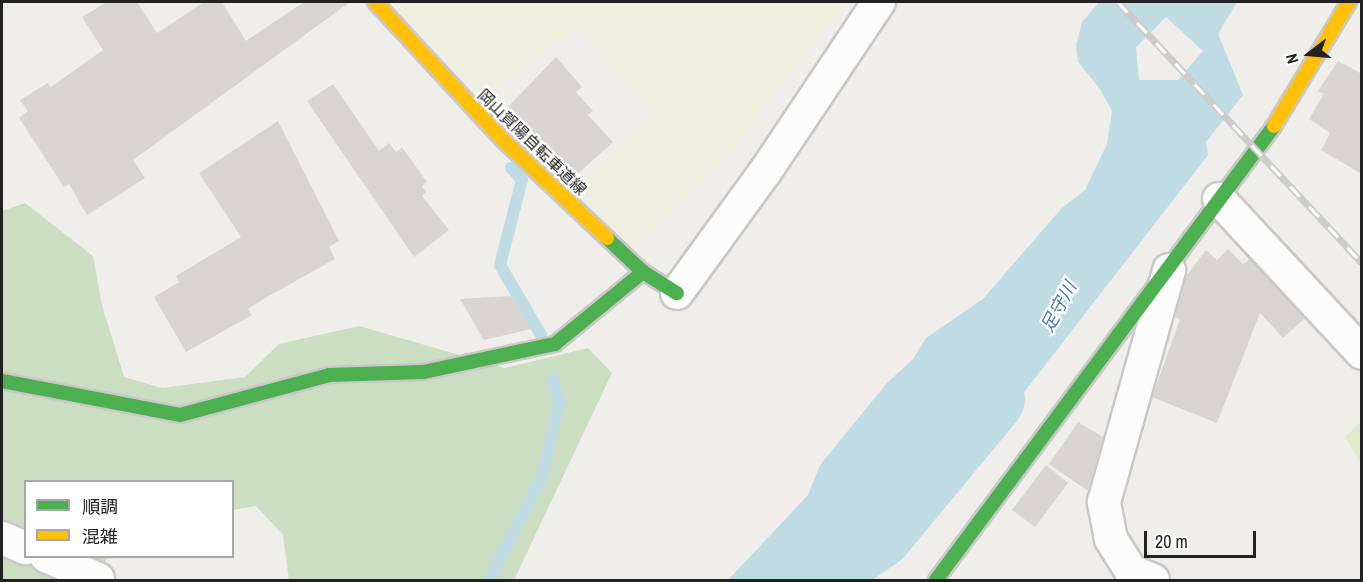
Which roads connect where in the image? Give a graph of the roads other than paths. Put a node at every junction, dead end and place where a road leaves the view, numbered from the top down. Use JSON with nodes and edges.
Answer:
{"nodes":[{"id":1,"x":375,"y":2,"type":"edge"},
{"id":2,"x":879,"y":2,"type":"edge"},
{"id":3,"x":1349,"y":2,"type":"edge"},
{"id":4,"x":1219,"y":199,"type":"junction"},
{"id":5,"x":1169,"y":270,"type":"junction"},
{"id":6,"x":643,"y":272,"type":"junction"},
{"id":7,"x":677,"y":292,"type":"joint"},
{"id":8,"x":1362,"y":353,"type":"edge"},
{"id":9,"x":2,"y":381,"type":"edge"},
{"id":10,"x":2,"y":538,"type":"edge"},
{"id":11,"x":24,"y":547,"type":"edge"},
{"id":12,"x":51,"y":558,"type":"edge"},
{"id":13,"x":98,"y":579,"type":"dead end"},
{"id":14,"x":936,"y":580,"type":"edge"},
{"id":15,"x":1153,"y":580,"type":"edge"}],
"edges":[{"from":1,"to":6,"type":"street","name":"岡山賀陽自転車道線"},
{"from":2,"to":7,"type":"street"},
{"from":3,"to":4,"type":"street"},
{"from":4,"to":5,"type":"street"},
{"from":4,"to":8,"type":"street"},
{"from":5,"to":14,"type":"street"},
{"from":5,"to":15,"type":"street"},
{"from":6,"to":7,"type":"street","name":"岡山賀陽自転車道線"},
{"from":6,"to":9,"type":"street"},
{"from":10,"to":11,"type":"street"},
{"from":12,"to":13,"type":"street"}]}
